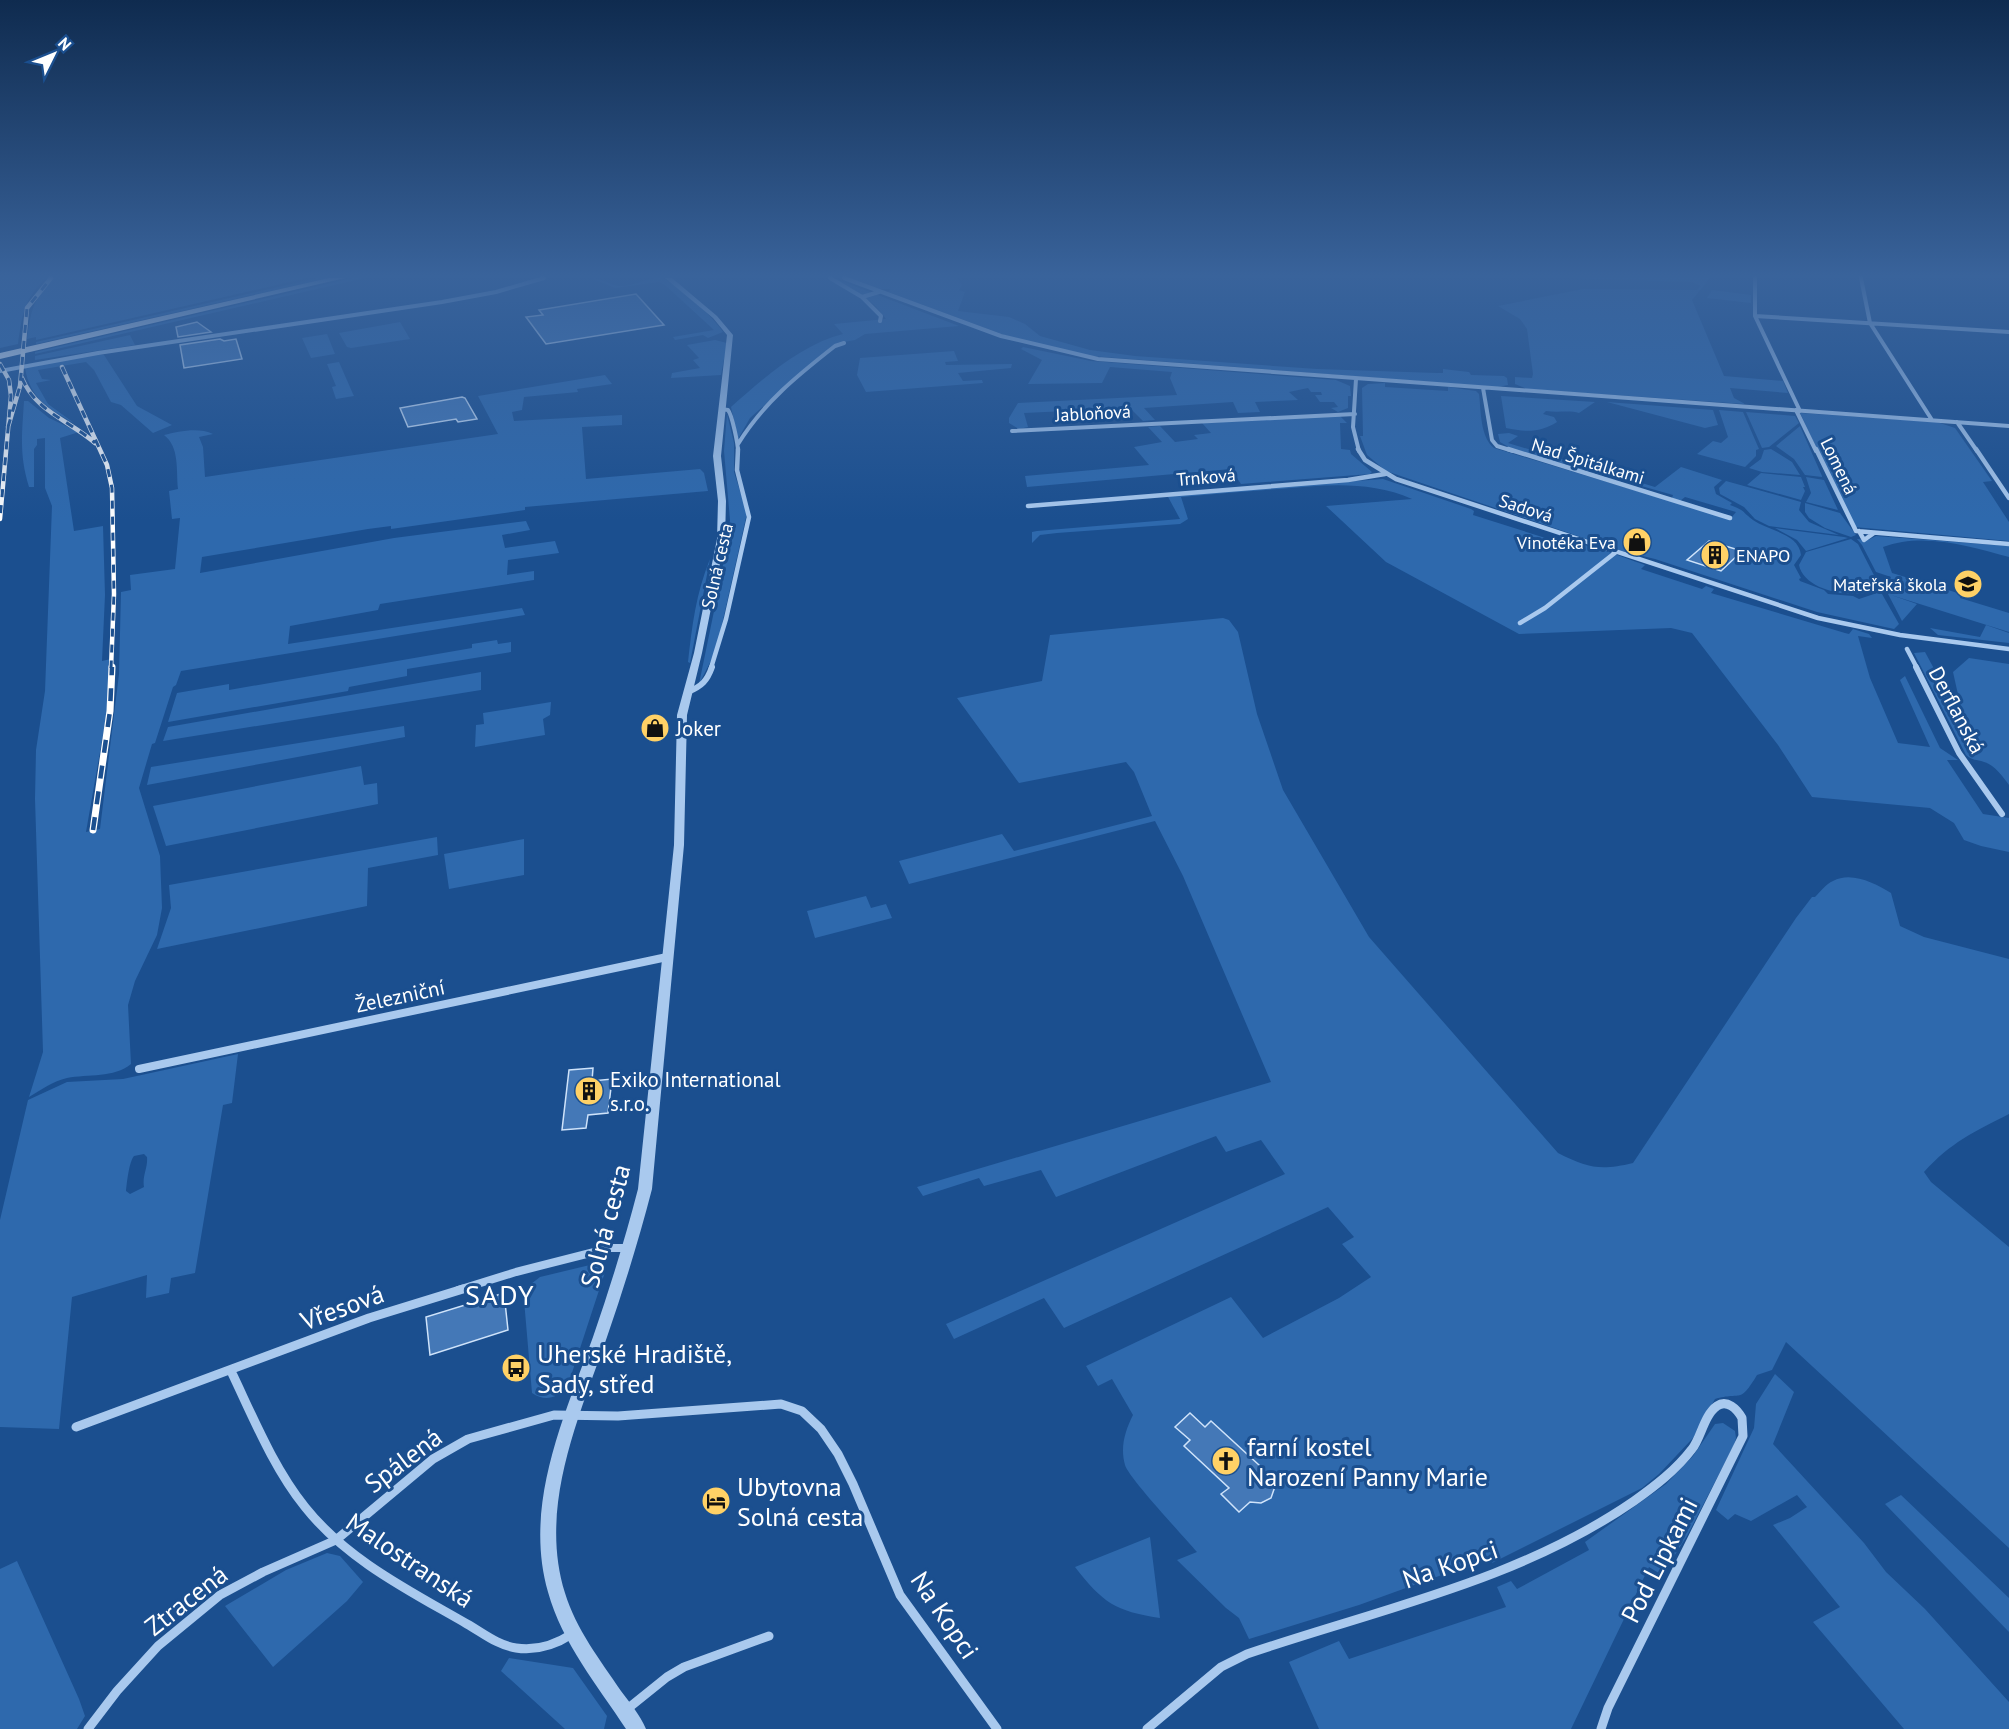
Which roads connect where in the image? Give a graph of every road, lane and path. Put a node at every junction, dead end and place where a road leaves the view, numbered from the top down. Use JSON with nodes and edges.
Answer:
{"nodes":[{"id":1,"x":67,"y":359,"type":"edge"},
{"id":2,"x":727,"y":359,"type":"edge"},
{"id":3,"x":819,"y":359,"type":"edge"},
{"id":4,"x":1097,"y":359,"type":"edge"},
{"id":5,"x":1775,"y":359,"type":"edge"},
{"id":6,"x":1893,"y":359,"type":"edge"},
{"id":7,"x":0,"y":371,"type":"edge"},
{"id":8,"x":1356,"y":379,"type":"junction"},
{"id":9,"x":1483,"y":388,"type":"junction"},
{"id":10,"x":721,"y":409,"type":"junction"},
{"id":11,"x":1798,"y":410,"type":"junction"},
{"id":12,"x":1355,"y":414,"type":"junction"},
{"id":13,"x":1932,"y":420,"type":"junction"},
{"id":14,"x":1957,"y":422,"type":"junction"},
{"id":15,"x":2009,"y":426,"type":"edge"},
{"id":16,"x":1012,"y":431,"type":"dead end"},
{"id":17,"x":738,"y":444,"type":"junction"},
{"id":18,"x":1385,"y":474,"type":"junction"},
{"id":19,"x":2009,"y":498,"type":"edge"},
{"id":20,"x":1028,"y":506,"type":"dead end"},
{"id":21,"x":1730,"y":518,"type":"dead end"},
{"id":22,"x":2009,"y":544,"type":"edge"},
{"id":23,"x":1616,"y":552,"type":"junction"},
{"id":24,"x":1520,"y":623,"type":"dead end"},
{"id":25,"x":1907,"y":649,"type":"dead end"},
{"id":26,"x":2009,"y":649,"type":"edge"},
{"id":27,"x":688,"y":692,"type":"junction"},
{"id":28,"x":2002,"y":814,"type":"dead end"},
{"id":29,"x":667,"y":957,"type":"junction"},
{"id":30,"x":139,"y":1069,"type":"dead end"},
{"id":31,"x":628,"y":1248,"type":"junction"},
{"id":32,"x":231,"y":1371,"type":"junction"},
{"id":33,"x":1738,"y":1411,"type":"joint"},
{"id":34,"x":573,"y":1415,"type":"junction"},
{"id":35,"x":76,"y":1427,"type":"dead end"},
{"id":36,"x":336,"y":1540,"type":"junction"},
{"id":37,"x":574,"y":1633,"type":"junction"},
{"id":38,"x":769,"y":1636,"type":"dead end"},
{"id":39,"x":631,"y":1723,"type":"edge"},
{"id":40,"x":88,"y":1729,"type":"edge"},
{"id":41,"x":997,"y":1729,"type":"edge"},
{"id":42,"x":1147,"y":1729,"type":"edge"},
{"id":43,"x":1601,"y":1729,"type":"edge"}],
"edges":[{"from":1,"to":7,"type":"street"},
{"from":2,"to":10,"type":"street","name":"Solná cesta"},
{"from":3,"to":17,"type":"street"},
{"from":4,"to":8,"type":"street"},
{"from":5,"to":11,"type":"street","name":"Lomená"},
{"from":6,"to":13,"type":"street"},
{"from":8,"to":9,"type":"street"},
{"from":8,"to":12,"type":"street","name":"Sadová"},
{"from":9,"to":11,"type":"street"},
{"from":9,"to":21,"type":"street","name":"Nad Špitálkami"},
{"from":10,"to":17,"type":"street","name":"Solná cesta"},
{"from":10,"to":27,"type":"street","name":"Solná cesta"},
{"from":11,"to":13,"type":"street"},
{"from":11,"to":22,"type":"street","name":"Lomená"},
{"from":12,"to":16,"type":"street","name":"Jabloňová"},
{"from":12,"to":18,"type":"street","name":"Sadová"},
{"from":13,"to":14,"type":"street"},
{"from":14,"to":15,"type":"street"},
{"from":14,"to":19,"type":"street"},
{"from":17,"to":27,"type":"street","name":"Solná cesta"},
{"from":18,"to":20,"type":"street","name":"Trnková"},
{"from":18,"to":23,"type":"street","name":"Sadová"},
{"from":23,"to":24,"type":"street"},
{"from":23,"to":26,"type":"street","name":"Sadová"},
{"from":25,"to":28,"type":"street","name":"Derflanská"},
{"from":27,"to":29,"type":"street","name":"Solná cesta"},
{"from":29,"to":30,"type":"street","name":"Železniční"},
{"from":29,"to":31,"type":"street","name":"Solná cesta"},
{"from":31,"to":32,"type":"street","name":"Vřesová"},
{"from":31,"to":34,"type":"street","name":"Solná cesta"},
{"from":32,"to":35,"type":"street","name":"Vřesová"},
{"from":32,"to":36,"type":"street","name":"Malostranská"},
{"from":33,"to":42,"type":"street","name":"Na Kopci"},
{"from":33,"to":43,"type":"street","name":"Pod Lipkami"},
{"from":34,"to":36,"type":"street","name":"Spálená"},
{"from":34,"to":37,"type":"street","name":"Solná cesta"},
{"from":34,"to":41,"type":"street","name":"Na Kopci"},
{"from":36,"to":37,"type":"street","name":"Malostranská"},
{"from":36,"to":40,"type":"street","name":"Ztracená"},
{"from":37,"to":39,"type":"street","name":"Solná cesta"},
{"from":38,"to":39,"type":"street","name":"Solná cesta"}]}
